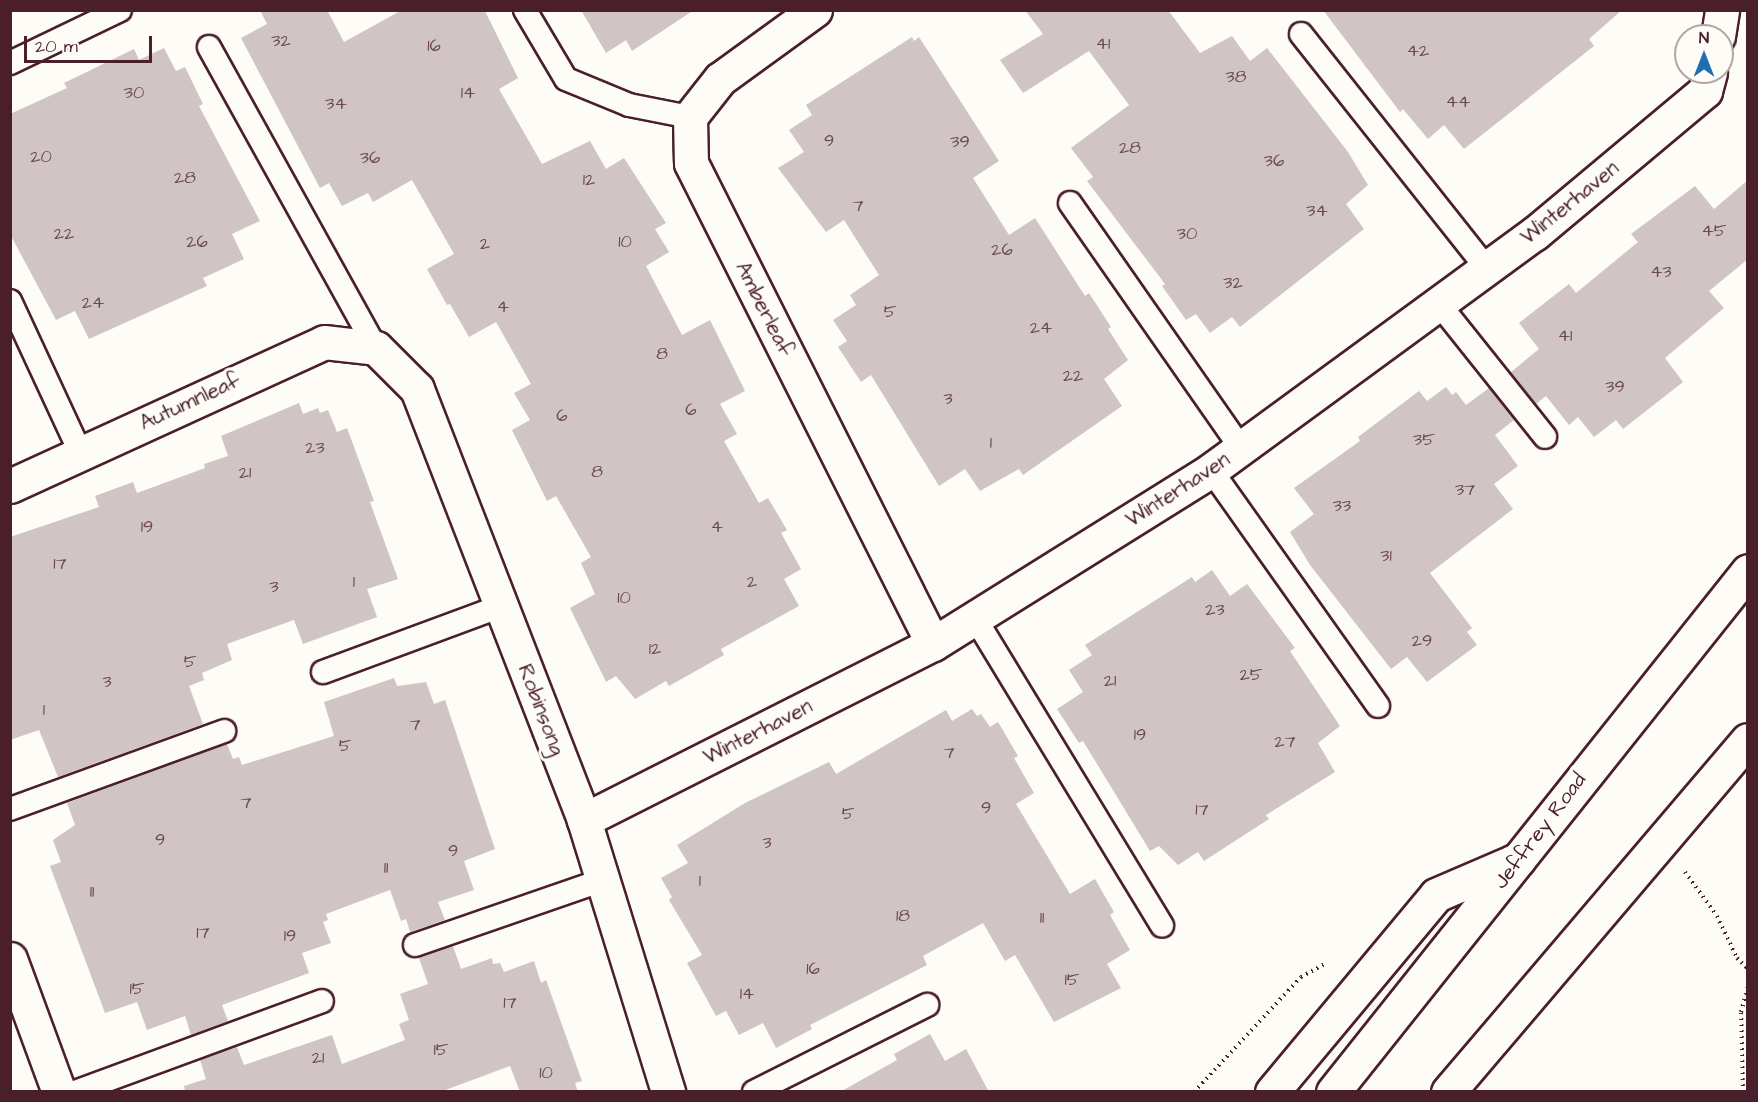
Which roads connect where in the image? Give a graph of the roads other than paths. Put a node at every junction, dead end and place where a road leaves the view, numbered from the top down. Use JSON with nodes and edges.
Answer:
{"nodes":[{"id":1,"x":120,"y":10,"type":"edge"},
{"id":2,"x":525,"y":10,"type":"edge"},
{"id":3,"x":815,"y":10,"type":"edge"},
{"id":4,"x":1301,"y":34,"type":"dead end"},
{"id":5,"x":209,"y":47,"type":"dead end"},
{"id":6,"x":10,"y":63,"type":"edge"},
{"id":7,"x":1707,"y":84,"type":"edge"},
{"id":8,"x":690,"y":117,"type":"junction"},
{"id":9,"x":1070,"y":203,"type":"dead end"},
{"id":10,"x":1487,"y":268,"type":"junction"},
{"id":11,"x":10,"y":302,"type":"edge"},
{"id":12,"x":1439,"y":304,"type":"junction"},
{"id":13,"x":376,"y":348,"type":"junction"},
{"id":14,"x":1545,"y":437,"type":"dead end"},
{"id":15,"x":1241,"y":448,"type":"junction"},
{"id":16,"x":81,"y":454,"type":"junction"},
{"id":17,"x":1211,"y":470,"type":"junction"},
{"id":18,"x":10,"y":486,"type":"edge"},
{"id":19,"x":1748,"y":571,"type":"edge"},
{"id":20,"x":501,"y":606,"type":"junction"},
{"id":21,"x":975,"y":618,"type":"junction"},
{"id":22,"x":933,"y":644,"type":"junction"},
{"id":23,"x":322,"y":672,"type":"dead end"},
{"id":24,"x":1378,"y":706,"type":"dead end"},
{"id":25,"x":224,"y":731,"type":"dead end"},
{"id":26,"x":1748,"y":740,"type":"edge"},
{"id":27,"x":10,"y":809,"type":"edge"},
{"id":28,"x":584,"y":820,"type":"junction"},
{"id":29,"x":1519,"y":859,"type":"junction"},
{"id":30,"x":603,"y":880,"type":"junction"},
{"id":31,"x":1162,"y":926,"type":"dead end"},
{"id":32,"x":415,"y":945,"type":"dead end"},
{"id":33,"x":10,"y":959,"type":"edge"},
{"id":34,"x":322,"y":1001,"type":"dead end"},
{"id":35,"x":927,"y":1005,"type":"dead end"},
{"id":36,"x":59,"y":1092,"type":"edge"},
{"id":37,"x":75,"y":1092,"type":"edge"},
{"id":38,"x":668,"y":1092,"type":"edge"},
{"id":39,"x":754,"y":1092,"type":"edge"},
{"id":40,"x":1272,"y":1092,"type":"edge"},
{"id":41,"x":1333,"y":1092,"type":"edge"},
{"id":42,"x":1448,"y":1092,"type":"edge"}],
"edges":[{"from":1,"to":6,"type":"lane"},
{"from":2,"to":8,"type":"lane"},
{"from":3,"to":8,"type":"main road"},
{"from":4,"to":10,"type":"lane"},
{"from":5,"to":13,"type":"lane"},
{"from":7,"to":10,"type":"main road","name":"Winterhaven"},
{"from":8,"to":22,"type":"main road","name":"Amberleaf"},
{"from":9,"to":15,"type":"lane"},
{"from":10,"to":12,"type":"main road","name":"Winterhaven"},
{"from":11,"to":16,"type":"lane"},
{"from":12,"to":14,"type":"lane"},
{"from":12,"to":15,"type":"main road","name":"Winterhaven"},
{"from":13,"to":16,"type":"main road","name":"Autumnleaf"},
{"from":13,"to":20,"type":"main road","name":"Robinsong"},
{"from":15,"to":17,"type":"main road","name":"Winterhaven"},
{"from":16,"to":18,"type":"main road","name":"Autumnleaf"},
{"from":17,"to":21,"type":"main road","name":"Winterhaven"},
{"from":17,"to":24,"type":"lane"},
{"from":19,"to":29,"type":"main road","name":"Jeffrey Road"},
{"from":20,"to":23,"type":"lane"},
{"from":20,"to":28,"type":"main road","name":"Robinsong"},
{"from":21,"to":22,"type":"main road","name":"Winterhaven"},
{"from":21,"to":31,"type":"lane"},
{"from":22,"to":28,"type":"main road","name":"Winterhaven"},
{"from":25,"to":27,"type":"lane"},
{"from":26,"to":42,"type":"main road"},
{"from":28,"to":30,"type":"main road","name":"Robinsong"},
{"from":29,"to":40,"type":"main road"},
{"from":29,"to":41,"type":"main road","name":"Jeffrey Road"},
{"from":30,"to":32,"type":"lane"},
{"from":30,"to":38,"type":"main road","name":"Robinsong"},
{"from":33,"to":36,"type":"main road"},
{"from":34,"to":37,"type":"lane"},
{"from":35,"to":39,"type":"lane"}]}
